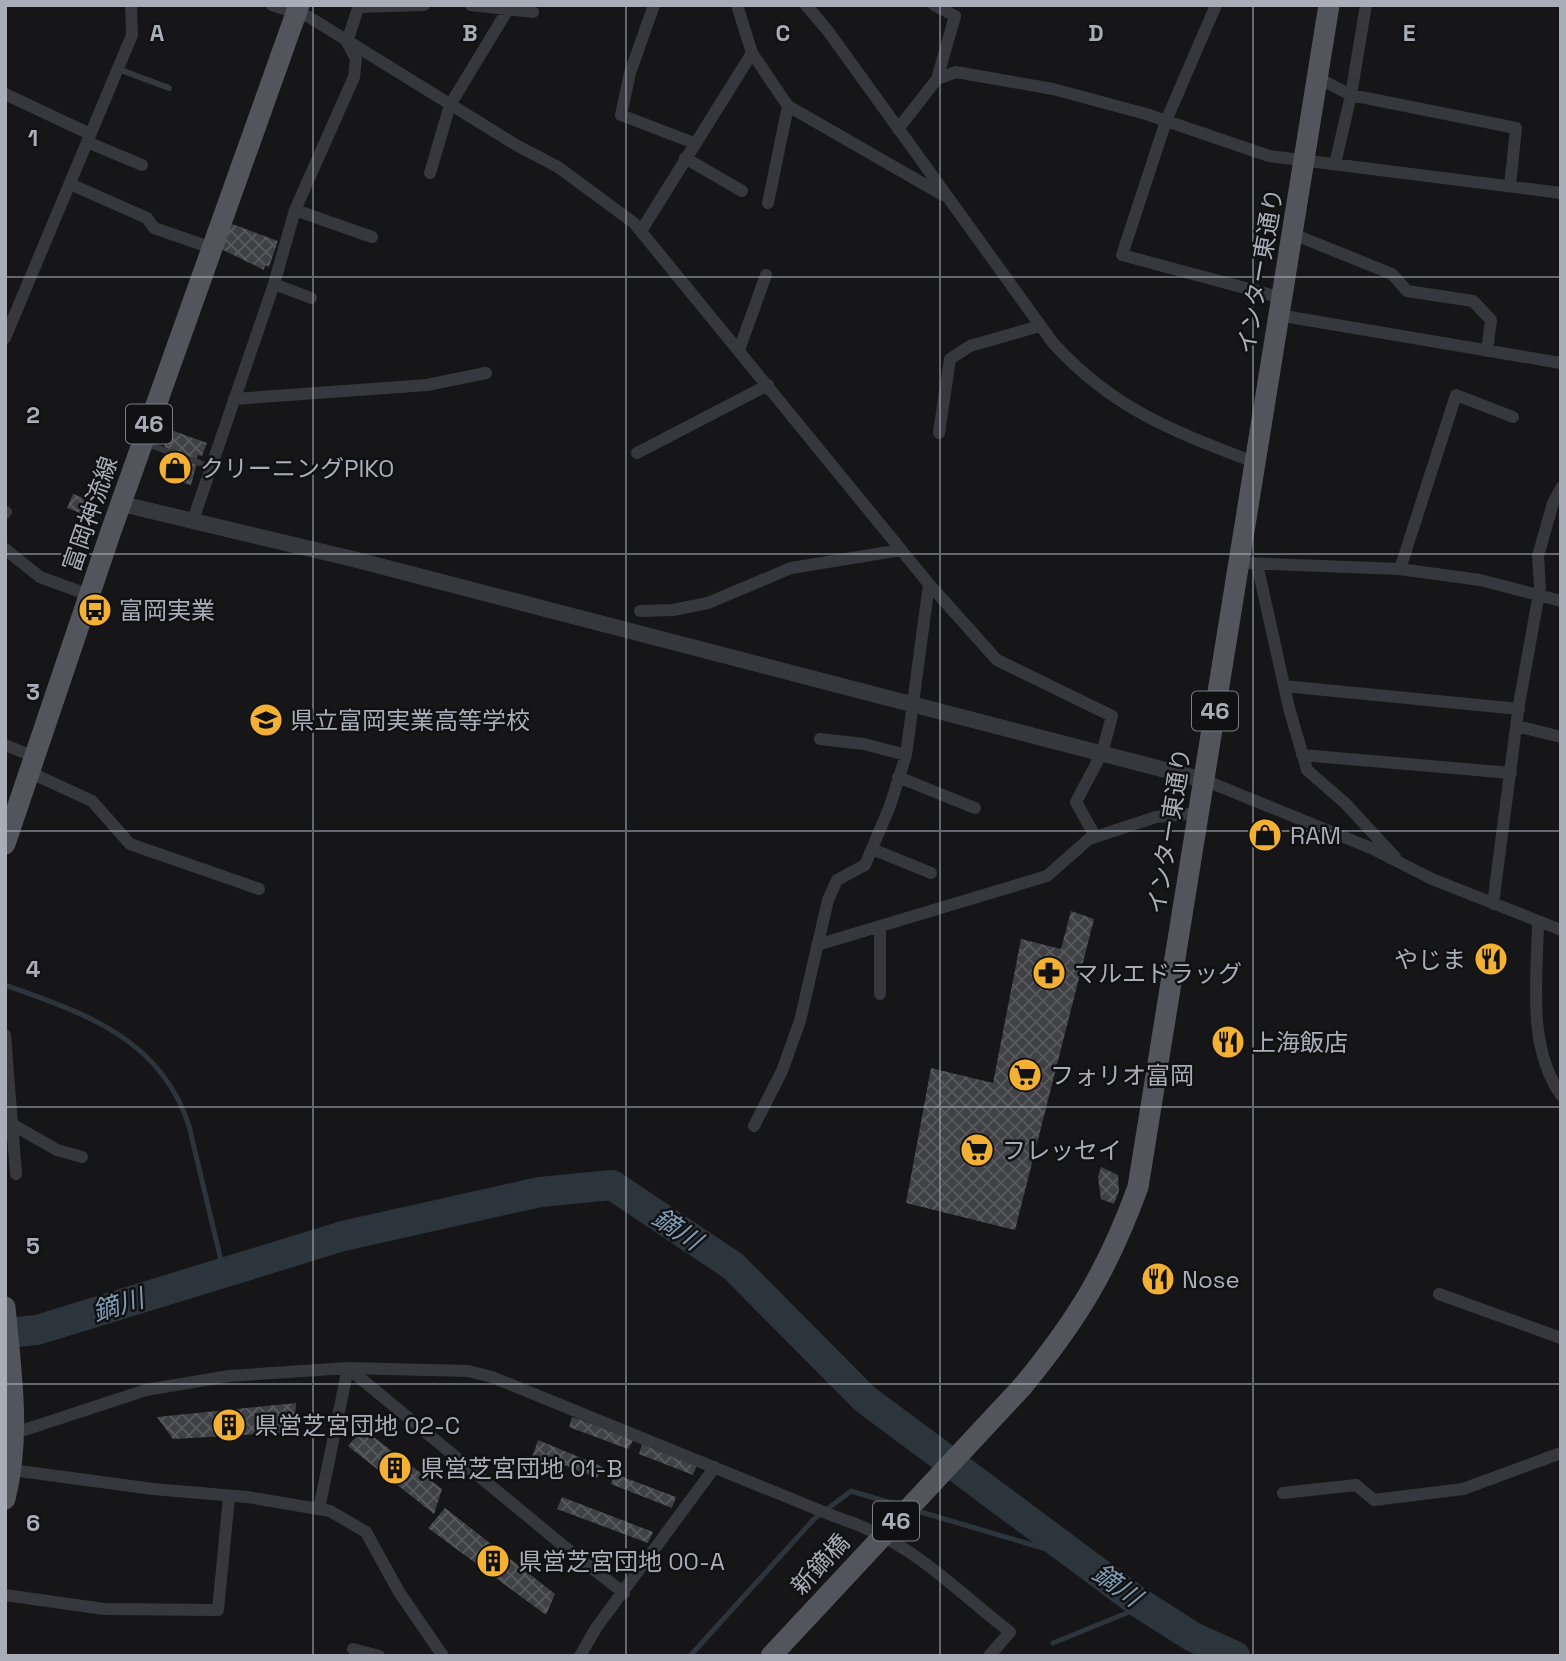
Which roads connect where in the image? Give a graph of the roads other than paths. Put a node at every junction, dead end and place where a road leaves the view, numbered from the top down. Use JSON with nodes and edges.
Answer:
{"nodes":[{"id":1,"x":131,"y":5,"type":"edge"},
{"id":2,"x":272,"y":5,"type":"edge"},
{"id":3,"x":424,"y":5,"type":"edge"},
{"id":4,"x":471,"y":5,"type":"edge"},
{"id":5,"x":654,"y":5,"type":"edge"},
{"id":6,"x":737,"y":5,"type":"edge"},
{"id":7,"x":806,"y":5,"type":"edge"},
{"id":8,"x":934,"y":5,"type":"edge"},
{"id":9,"x":1216,"y":5,"type":"edge"},
{"id":10,"x":1329,"y":5,"type":"edge"},
{"id":11,"x":1366,"y":5,"type":"edge"},
{"id":12,"x":359,"y":6,"type":"edge"},
{"id":13,"x":298,"y":8,"type":"edge"},
{"id":14,"x":507,"y":11,"type":"junction"},
{"id":15,"x":533,"y":12,"type":"dead end"},
{"id":16,"x":347,"y":42,"type":"junction"},
{"id":17,"x":752,"y":53,"type":"junction"},
{"id":18,"x":118,"y":69,"type":"junction"},
{"id":19,"x":1318,"y":78,"type":"junction"},
{"id":20,"x":937,"y":79,"type":"junction"},
{"id":21,"x":169,"y":88,"type":"dead end"},
{"id":22,"x":5,"y":94,"type":"edge"},
{"id":23,"x":1351,"y":95,"type":"junction"},
{"id":24,"x":450,"y":105,"type":"junction"},
{"id":25,"x":789,"y":106,"type":"junction"},
{"id":26,"x":1166,"y":121,"type":"junction"},
{"id":27,"x":898,"y":129,"type":"junction"},
{"id":28,"x":89,"y":138,"type":"junction"},
{"id":29,"x":694,"y":143,"type":"junction"},
{"id":30,"x":685,"y":158,"type":"junction"},
{"id":31,"x":1306,"y":162,"type":"junction"},
{"id":32,"x":1335,"y":164,"type":"junction"},
{"id":33,"x":142,"y":165,"type":"dead end"},
{"id":34,"x":430,"y":173,"type":"dead end"},
{"id":35,"x":70,"y":184,"type":"junction"},
{"id":36,"x":1510,"y":186,"type":"junction"},
{"id":37,"x":742,"y":191,"type":"dead end"},
{"id":38,"x":1561,"y":193,"type":"edge"},
{"id":39,"x":946,"y":196,"type":"junction"},
{"id":40,"x":768,"y":203,"type":"dead end"},
{"id":41,"x":295,"y":210,"type":"junction"},
{"id":42,"x":641,"y":231,"type":"junction"},
{"id":43,"x":1293,"y":234,"type":"junction"},
{"id":44,"x":372,"y":237,"type":"dead end"},
{"id":45,"x":212,"y":248,"type":"junction"},
{"id":46,"x":766,"y":275,"type":"dead end"},
{"id":47,"x":274,"y":284,"type":"junction"},
{"id":48,"x":311,"y":298,"type":"dead end"},
{"id":49,"x":1280,"y":307,"type":"junction"},
{"id":50,"x":1040,"y":326,"type":"junction"},
{"id":51,"x":5,"y":338,"type":"edge"},
{"id":52,"x":738,"y":349,"type":"junction"},
{"id":53,"x":1487,"y":351,"type":"junction"},
{"id":54,"x":1561,"y":363,"type":"edge"},
{"id":55,"x":486,"y":373,"type":"dead end"},
{"id":56,"x":768,"y":385,"type":"junction"},
{"id":57,"x":234,"y":399,"type":"junction"},
{"id":58,"x":1513,"y":416,"type":"dead end"},
{"id":59,"x":939,"y":433,"type":"dead end"},
{"id":60,"x":143,"y":442,"type":"junction"},
{"id":61,"x":637,"y":453,"type":"dead end"},
{"id":62,"x":1254,"y":462,"type":"junction"},
{"id":63,"x":211,"y":467,"type":"junction"},
{"id":64,"x":1561,"y":488,"type":"edge"},
{"id":65,"x":121,"y":504,"type":"junction"},
{"id":66,"x":192,"y":520,"type":"junction"},
{"id":67,"x":5,"y":549,"type":"edge"},
{"id":68,"x":901,"y":550,"type":"junction"},
{"id":69,"x":1239,"y":553,"type":"junction"},
{"id":70,"x":1258,"y":564,"type":"junction"},
{"id":71,"x":1399,"y":569,"type":"junction"},
{"id":72,"x":929,"y":584,"type":"junction"},
{"id":73,"x":89,"y":595,"type":"junction"},
{"id":74,"x":1538,"y":596,"type":"junction"},
{"id":75,"x":1561,"y":601,"type":"edge"},
{"id":76,"x":640,"y":611,"type":"dead end"},
{"id":77,"x":1284,"y":686,"type":"junction"},
{"id":78,"x":915,"y":705,"type":"junction"},
{"id":79,"x":1519,"y":709,"type":"junction"},
{"id":80,"x":1517,"y":726,"type":"junction"},
{"id":81,"x":1561,"y":737,"type":"edge"},
{"id":82,"x":820,"y":739,"type":"dead end"},
{"id":83,"x":5,"y":745,"type":"edge"},
{"id":84,"x":1102,"y":753,"type":"junction"},
{"id":85,"x":906,"y":755,"type":"junction"},
{"id":86,"x":1303,"y":755,"type":"junction"},
{"id":87,"x":32,"y":764,"type":"junction"},
{"id":88,"x":1510,"y":773,"type":"junction"},
{"id":89,"x":898,"y":777,"type":"junction"},
{"id":90,"x":1204,"y":779,"type":"junction"},
{"id":91,"x":975,"y":808,"type":"dead end"},
{"id":92,"x":1199,"y":813,"type":"junction"},
{"id":93,"x":9,"y":822,"type":"edge"},
{"id":94,"x":1095,"y":836,"type":"junction"},
{"id":95,"x":5,"y":844,"type":"edge"},
{"id":96,"x":872,"y":849,"type":"junction"},
{"id":97,"x":1402,"y":863,"type":"junction"},
{"id":98,"x":931,"y":873,"type":"dead end"},
{"id":99,"x":260,"y":889,"type":"dead end"},
{"id":100,"x":1493,"y":904,"type":"junction"},
{"id":101,"x":1538,"y":923,"type":"junction"},
{"id":102,"x":880,"y":927,"type":"junction"},
{"id":103,"x":1561,"y":930,"type":"edge"},
{"id":104,"x":817,"y":945,"type":"junction"},
{"id":105,"x":880,"y":994,"type":"dead end"},
{"id":106,"x":5,"y":1035,"type":"edge"},
{"id":107,"x":1561,"y":1095,"type":"edge"},
{"id":108,"x":15,"y":1126,"type":"junction"},
{"id":109,"x":754,"y":1126,"type":"dead end"},
{"id":110,"x":82,"y":1157,"type":"dead end"},
{"id":111,"x":16,"y":1174,"type":"dead end"},
{"id":112,"x":1439,"y":1294,"type":"dead end"},
{"id":113,"x":5,"y":1307,"type":"edge"},
{"id":114,"x":1561,"y":1338,"type":"edge"},
{"id":115,"x":348,"y":1368,"type":"junction"},
{"id":116,"x":1022,"y":1387,"type":"joint"},
{"id":117,"x":15,"y":1425,"type":"junction"},
{"id":118,"x":1561,"y":1453,"type":"edge"},
{"id":119,"x":715,"y":1467,"type":"junction"},
{"id":120,"x":12,"y":1470,"type":"junction"},
{"id":121,"x":1283,"y":1493,"type":"dead end"},
{"id":122,"x":229,"y":1497,"type":"junction"},
{"id":123,"x":5,"y":1499,"type":"edge"},
{"id":124,"x":319,"y":1509,"type":"junction"},
{"id":125,"x":624,"y":1593,"type":"junction"},
{"id":126,"x":5,"y":1595,"type":"edge"},
{"id":127,"x":353,"y":1649,"type":"dead end"},
{"id":128,"x":379,"y":1656,"type":"edge"},
{"id":129,"x":443,"y":1656,"type":"edge"},
{"id":130,"x":580,"y":1656,"type":"edge"},
{"id":131,"x":771,"y":1656,"type":"edge"},
{"id":132,"x":989,"y":1656,"type":"edge"}],
"edges":[{"from":1,"to":18,"type":"street"},
{"from":2,"to":13,"type":"street"},
{"from":3,"to":12,"type":"street"},
{"from":4,"to":14,"type":"street"},
{"from":5,"to":29,"type":"street"},
{"from":6,"to":17,"type":"street"},
{"from":7,"to":27,"type":"street"},
{"from":8,"to":20,"type":"street"},
{"from":9,"to":26,"type":"street"},
{"from":10,"to":19,"type":"main road","name":"インター東通り","number":"46"},
{"from":11,"to":23,"type":"street"},
{"from":12,"to":16,"type":"street"},
{"from":13,"to":16,"type":"street"},
{"from":13,"to":45,"type":"main road","name":"富岡神流線","number":"46"},
{"from":14,"to":15,"type":"street"},
{"from":14,"to":24,"type":"street"},
{"from":16,"to":24,"type":"street"},
{"from":16,"to":41,"type":"street"},
{"from":17,"to":25,"type":"street"},
{"from":17,"to":29,"type":"street"},
{"from":18,"to":21,"type":"lane"},
{"from":18,"to":28,"type":"street"},
{"from":19,"to":23,"type":"street"},
{"from":19,"to":31,"type":"main road","name":"インター東通り","number":"46"},
{"from":20,"to":26,"type":"street"},
{"from":20,"to":27,"type":"street"},
{"from":22,"to":28,"type":"street"},
{"from":23,"to":32,"type":"street"},
{"from":23,"to":36,"type":"street"},
{"from":24,"to":34,"type":"street"},
{"from":24,"to":42,"type":"street"},
{"from":25,"to":39,"type":"street"},
{"from":25,"to":40,"type":"street"},
{"from":26,"to":31,"type":"street"},
{"from":26,"to":49,"type":"street"},
{"from":27,"to":39,"type":"street"},
{"from":28,"to":33,"type":"street"},
{"from":28,"to":35,"type":"street"},
{"from":29,"to":30,"type":"street"},
{"from":30,"to":37,"type":"street"},
{"from":30,"to":42,"type":"street"},
{"from":31,"to":32,"type":"street"},
{"from":31,"to":43,"type":"main road","name":"インター東通り","number":"46"},
{"from":32,"to":36,"type":"street"},
{"from":35,"to":45,"type":"street"},
{"from":35,"to":51,"type":"street"},
{"from":36,"to":38,"type":"street"},
{"from":39,"to":50,"type":"street"},
{"from":41,"to":44,"type":"street"},
{"from":41,"to":47,"type":"street"},
{"from":42,"to":52,"type":"street"},
{"from":43,"to":49,"type":"main road","name":"インター東通り","number":"46"},
{"from":43,"to":53,"type":"street"},
{"from":45,"to":60,"type":"main road","name":"富岡神流線","number":"46"},
{"from":46,"to":52,"type":"street"},
{"from":47,"to":48,"type":"street"},
{"from":47,"to":57,"type":"street"},
{"from":49,"to":53,"type":"street"},
{"from":49,"to":62,"type":"main road","name":"インター東通り","number":"46"},
{"from":50,"to":59,"type":"street"},
{"from":50,"to":62,"type":"street"},
{"from":52,"to":56,"type":"street"},
{"from":53,"to":54,"type":"street"},
{"from":55,"to":57,"type":"street"},
{"from":56,"to":61,"type":"street"},
{"from":56,"to":68,"type":"street"},
{"from":57,"to":63,"type":"street"},
{"from":58,"to":71,"type":"street"},
{"from":60,"to":63,"type":"lane"},
{"from":60,"to":65,"type":"main road","name":"富岡神流線","number":"46"},
{"from":62,"to":69,"type":"main road","name":"インター東通り","number":"46"},
{"from":63,"to":66,"type":"street"},
{"from":64,"to":74,"type":"street"},
{"from":65,"to":66,"type":"street"},
{"from":65,"to":73,"type":"main road","name":"富岡神流線","number":"46"},
{"from":66,"to":78,"type":"street"},
{"from":67,"to":73,"type":"street"},
{"from":68,"to":72,"type":"street"},
{"from":68,"to":76,"type":"street"},
{"from":69,"to":70,"type":"street"},
{"from":69,"to":90,"type":"main road","name":"インター東通り","number":"46"},
{"from":70,"to":71,"type":"street"},
{"from":70,"to":77,"type":"street"},
{"from":71,"to":74,"type":"street"},
{"from":72,"to":78,"type":"street"},
{"from":72,"to":84,"type":"street"},
{"from":73,"to":87,"type":"main road","name":"富岡神流線","number":"46"},
{"from":74,"to":75,"type":"street"},
{"from":74,"to":79,"type":"street"},
{"from":77,"to":79,"type":"street"},
{"from":77,"to":86,"type":"street"},
{"from":78,"to":84,"type":"street"},
{"from":78,"to":85,"type":"street"},
{"from":79,"to":80,"type":"street"},
{"from":80,"to":81,"type":"street"},
{"from":80,"to":88,"type":"street"},
{"from":82,"to":85,"type":"street"},
{"from":83,"to":87,"type":"street"},
{"from":84,"to":90,"type":"street"},
{"from":84,"to":94,"type":"street"},
{"from":85,"to":89,"type":"street"},
{"from":86,"to":88,"type":"street"},
{"from":86,"to":97,"type":"street"},
{"from":87,"to":93,"type":"main road","name":"富岡神流線","number":"46"},
{"from":87,"to":99,"type":"street"},
{"from":88,"to":100,"type":"street"},
{"from":89,"to":91,"type":"street"},
{"from":89,"to":96,"type":"street"},
{"from":90,"to":92,"type":"main road","name":"インター東通り","number":"46"},
{"from":90,"to":97,"type":"street"},
{"from":92,"to":94,"type":"street"},
{"from":92,"to":116,"type":"main road","name":"インター東通り","number":"46"},
{"from":93,"to":95,"type":"main road","name":"富岡神流線","number":"46"},
{"from":94,"to":102,"type":"street"},
{"from":96,"to":98,"type":"street"},
{"from":96,"to":104,"type":"street"},
{"from":97,"to":100,"type":"street"},
{"from":100,"to":101,"type":"street"},
{"from":101,"to":103,"type":"street"},
{"from":101,"to":107,"type":"street"},
{"from":102,"to":104,"type":"street"},
{"from":102,"to":105,"type":"street"},
{"from":104,"to":109,"type":"street"},
{"from":106,"to":108,"type":"street"},
{"from":108,"to":110,"type":"street"},
{"from":108,"to":111,"type":"street"},
{"from":112,"to":114,"type":"street"},
{"from":113,"to":117,"type":"main road"},
{"from":115,"to":117,"type":"street"},
{"from":115,"to":119,"type":"street"},
{"from":115,"to":124,"type":"street"},
{"from":115,"to":125,"type":"street"},
{"from":116,"to":131,"type":"main road","name":"新鏑橋","number":"46","bridge":true},
{"from":117,"to":120,"type":"main road"},
{"from":118,"to":121,"type":"street"},
{"from":119,"to":125,"type":"street"},
{"from":119,"to":132,"type":"street"},
{"from":120,"to":122,"type":"street"},
{"from":120,"to":123,"type":"main road"},
{"from":122,"to":124,"type":"street"},
{"from":122,"to":126,"type":"street"},
{"from":124,"to":129,"type":"street"},
{"from":125,"to":130,"type":"street"},
{"from":127,"to":128,"type":"street"}]}
